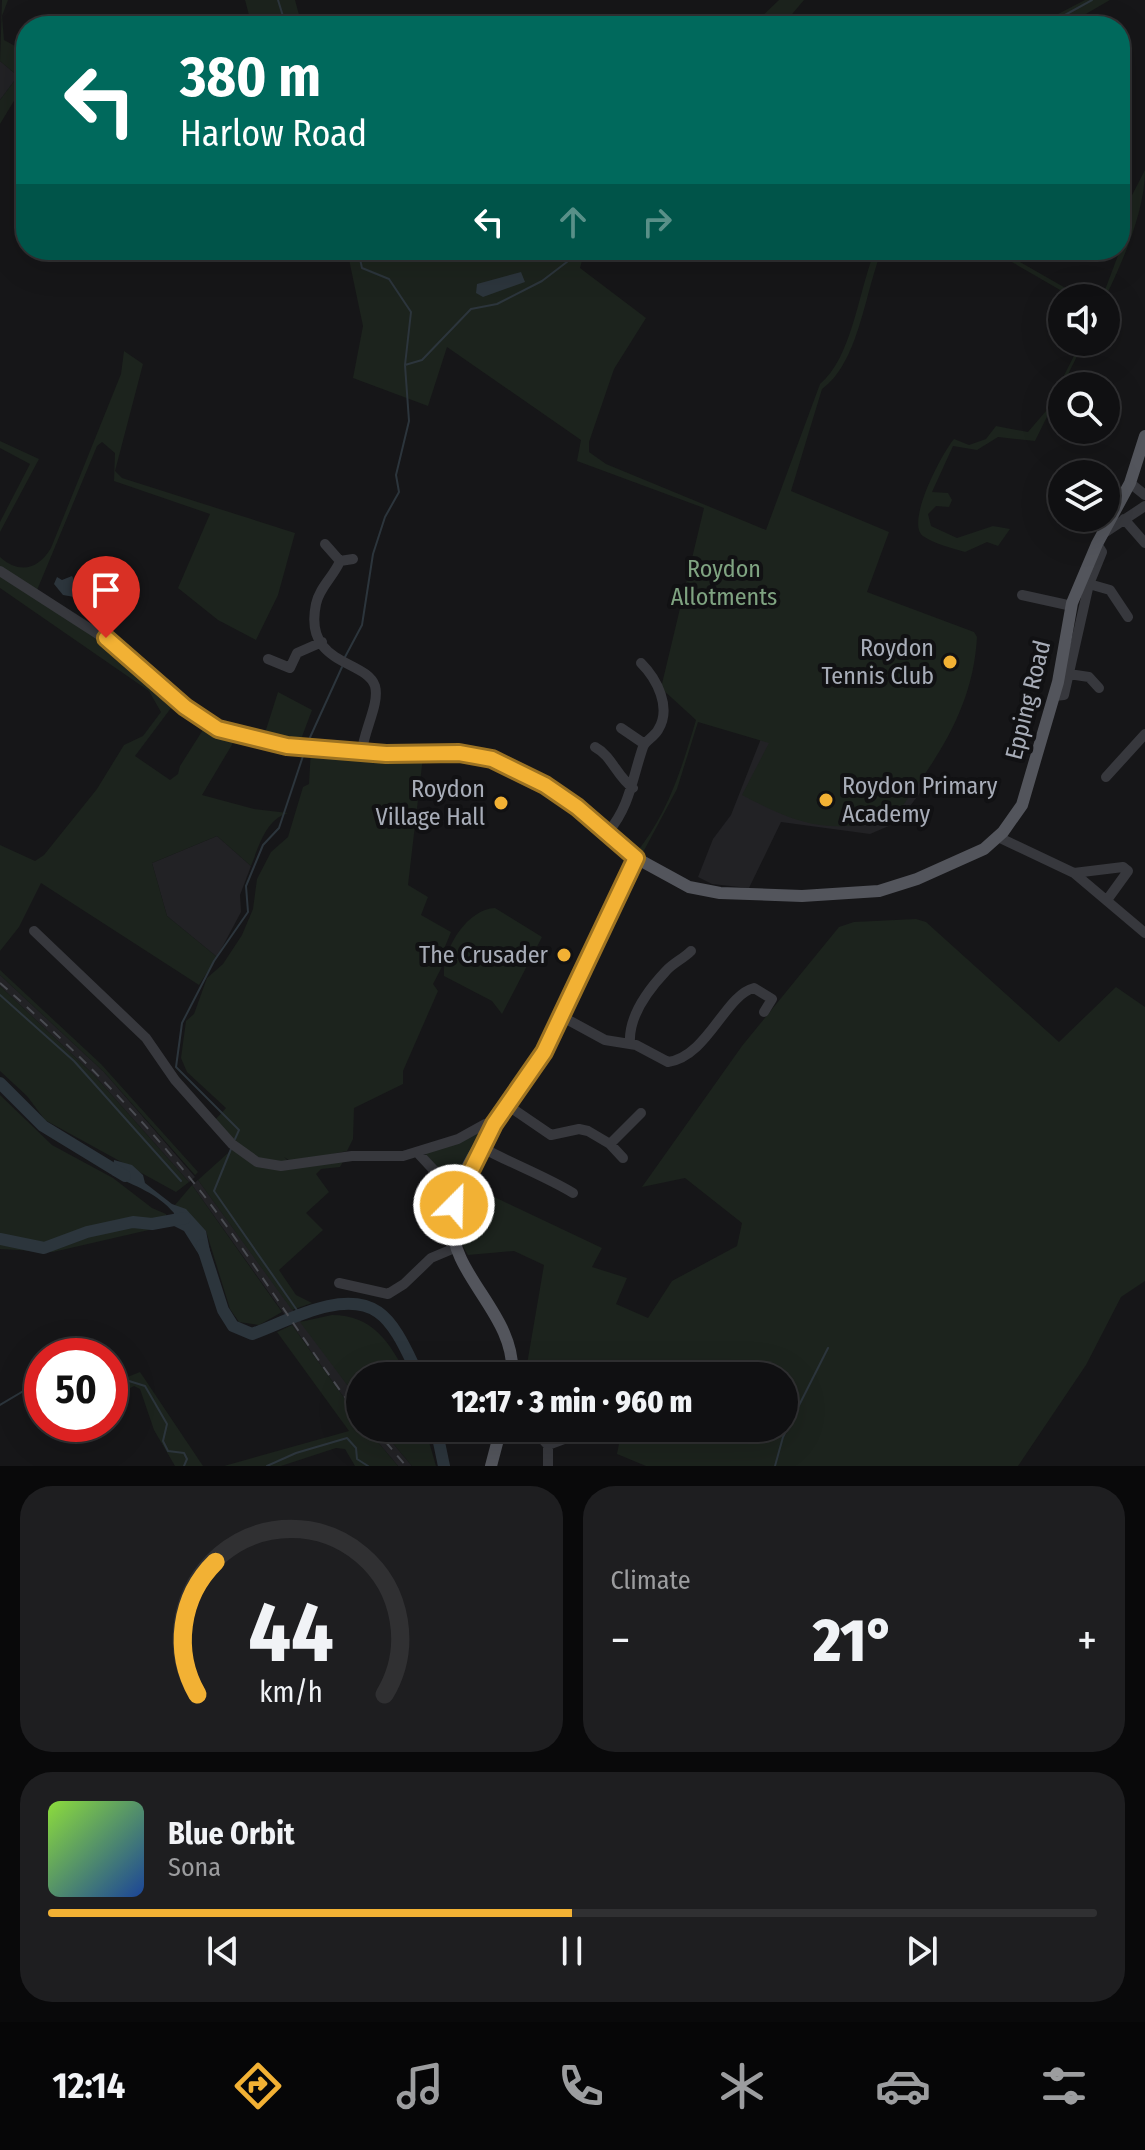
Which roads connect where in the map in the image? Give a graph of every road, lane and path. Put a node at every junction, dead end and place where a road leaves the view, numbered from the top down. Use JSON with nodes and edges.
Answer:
{"nodes":[{"id":1,"x":1145,"y":436,"type":"edge"},
{"id":2,"x":1130,"y":483,"type":"junction"},
{"id":3,"x":1145,"y":495,"type":"edge"},
{"id":4,"x":1145,"y":506,"type":"edge"},
{"id":5,"x":1124,"y":519,"type":"junction"},
{"id":6,"x":1101,"y":539,"type":"junction"},
{"id":7,"x":1145,"y":543,"type":"edge"},
{"id":8,"x":325,"y":544,"type":"dead end"},
{"id":9,"x":353,"y":559,"type":"dead end"},
{"id":10,"x":340,"y":561,"type":"junction"},
{"id":11,"x":0,"y":571,"type":"edge"},
{"id":12,"x":1089,"y":584,"type":"junction"},
{"id":13,"x":1022,"y":595,"type":"dead end"},
{"id":14,"x":1072,"y":606,"type":"junction"},
{"id":15,"x":1128,"y":617,"type":"dead end"},
{"id":16,"x":322,"y":642,"type":"junction"},
{"id":17,"x":268,"y":659,"type":"dead end"},
{"id":18,"x":641,"y":663,"type":"dead end"},
{"id":19,"x":1069,"y":674,"type":"junction"},
{"id":20,"x":1099,"y":688,"type":"dead end"},
{"id":21,"x":1054,"y":696,"type":"junction"},
{"id":22,"x":621,"y":728,"type":"dead end"},
{"id":23,"x":1145,"y":734,"type":"edge"},
{"id":24,"x":643,"y":743,"type":"junction"},
{"id":25,"x":595,"y":747,"type":"dead end"},
{"id":26,"x":362,"y":752,"type":"junction"},
{"id":27,"x":1106,"y":777,"type":"dead end"},
{"id":28,"x":633,"y":788,"type":"junction"},
{"id":29,"x":608,"y":832,"type":"junction"},
{"id":30,"x":998,"y":837,"type":"junction"},
{"id":31,"x":636,"y":858,"type":"junction"},
{"id":32,"x":1074,"y":873,"type":"junction"},
{"id":33,"x":1107,"y":900,"type":"junction"},
{"id":34,"x":34,"y":931,"type":"dead end"},
{"id":35,"x":1145,"y":933,"type":"edge"},
{"id":36,"x":691,"y":951,"type":"dead end"},
{"id":37,"x":764,"y":1012,"type":"dead end"},
{"id":38,"x":561,"y":1016,"type":"junction"},
{"id":39,"x":630,"y":1044,"type":"junction"},
{"id":40,"x":507,"y":1105,"type":"junction"},
{"id":41,"x":641,"y":1113,"type":"dead end"},
{"id":42,"x":494,"y":1124,"type":"junction"},
{"id":43,"x":610,"y":1144,"type":"junction"},
{"id":44,"x":481,"y":1147,"type":"junction"},
{"id":45,"x":417,"y":1152,"type":"junction"},
{"id":46,"x":623,"y":1158,"type":"dead end"},
{"id":47,"x":573,"y":1193,"type":"dead end"},
{"id":48,"x":457,"y":1195,"type":"junction"},
{"id":49,"x":457,"y":1247,"type":"junction"},
{"id":50,"x":339,"y":1283,"type":"dead end"},
{"id":51,"x":511,"y":1362,"type":"edge"},
{"id":52,"x":497,"y":1442,"type":"edge"},
{"id":53,"x":545,"y":1442,"type":"edge"},
{"id":54,"x":556,"y":1442,"type":"edge"},
{"id":55,"x":548,"y":1445,"type":"junction"},
{"id":56,"x":491,"y":1466,"type":"edge"},
{"id":57,"x":548,"y":1466,"type":"edge"}],
"edges":[{"from":1,"to":2,"type":"main road","name":"Epping Road"},
{"from":2,"to":3,"type":"street"},
{"from":2,"to":6,"type":"main road","name":"Epping Road"},
{"from":4,"to":5,"type":"street"},
{"from":5,"to":6,"type":"street"},
{"from":5,"to":7,"type":"street"},
{"from":6,"to":12,"type":"street"},
{"from":6,"to":14,"type":"main road","name":"Epping Road"},
{"from":8,"to":10,"type":"street"},
{"from":9,"to":10,"type":"street"},
{"from":10,"to":16,"type":"street"},
{"from":11,"to":26,"type":"street"},
{"from":12,"to":15,"type":"street"},
{"from":12,"to":19,"type":"street"},
{"from":13,"to":14,"type":"street"},
{"from":14,"to":21,"type":"main road","name":"Epping Road"},
{"from":16,"to":17,"type":"street"},
{"from":16,"to":26,"type":"street"},
{"from":18,"to":24,"type":"street"},
{"from":19,"to":20,"type":"street"},
{"from":19,"to":21,"type":"street"},
{"from":21,"to":30,"type":"main road","name":"Epping Road"},
{"from":22,"to":24,"type":"street"},
{"from":23,"to":27,"type":"street"},
{"from":24,"to":28,"type":"street"},
{"from":25,"to":28,"type":"street"},
{"from":26,"to":29,"type":"street"},
{"from":28,"to":29,"type":"street"},
{"from":29,"to":31,"type":"street"},
{"from":30,"to":31,"type":"main road","name":"Epping Road"},
{"from":30,"to":32,"type":"street"},
{"from":31,"to":38,"type":"main road"},
{"from":32,"to":33,"type":"street"},
{"from":32,"to":33,"type":"street"},
{"from":33,"to":35,"type":"street"},
{"from":34,"to":45,"type":"street"},
{"from":36,"to":39,"type":"street"},
{"from":37,"to":39,"type":"street"},
{"from":38,"to":39,"type":"street"},
{"from":38,"to":40,"type":"main road"},
{"from":40,"to":42,"type":"main road"},
{"from":40,"to":43,"type":"street"},
{"from":41,"to":43,"type":"street"},
{"from":42,"to":44,"type":"main road"},
{"from":42,"to":45,"type":"street"},
{"from":43,"to":46,"type":"street"},
{"from":44,"to":47,"type":"street"},
{"from":44,"to":48,"type":"main road"},
{"from":45,"to":48,"type":"street"},
{"from":48,"to":49,"type":"main road"},
{"from":49,"to":50,"type":"street"},
{"from":49,"to":51,"type":"main road"},
{"from":52,"to":56,"type":"main road"},
{"from":53,"to":55,"type":"street"},
{"from":54,"to":55,"type":"street"},
{"from":55,"to":57,"type":"street"}]}
